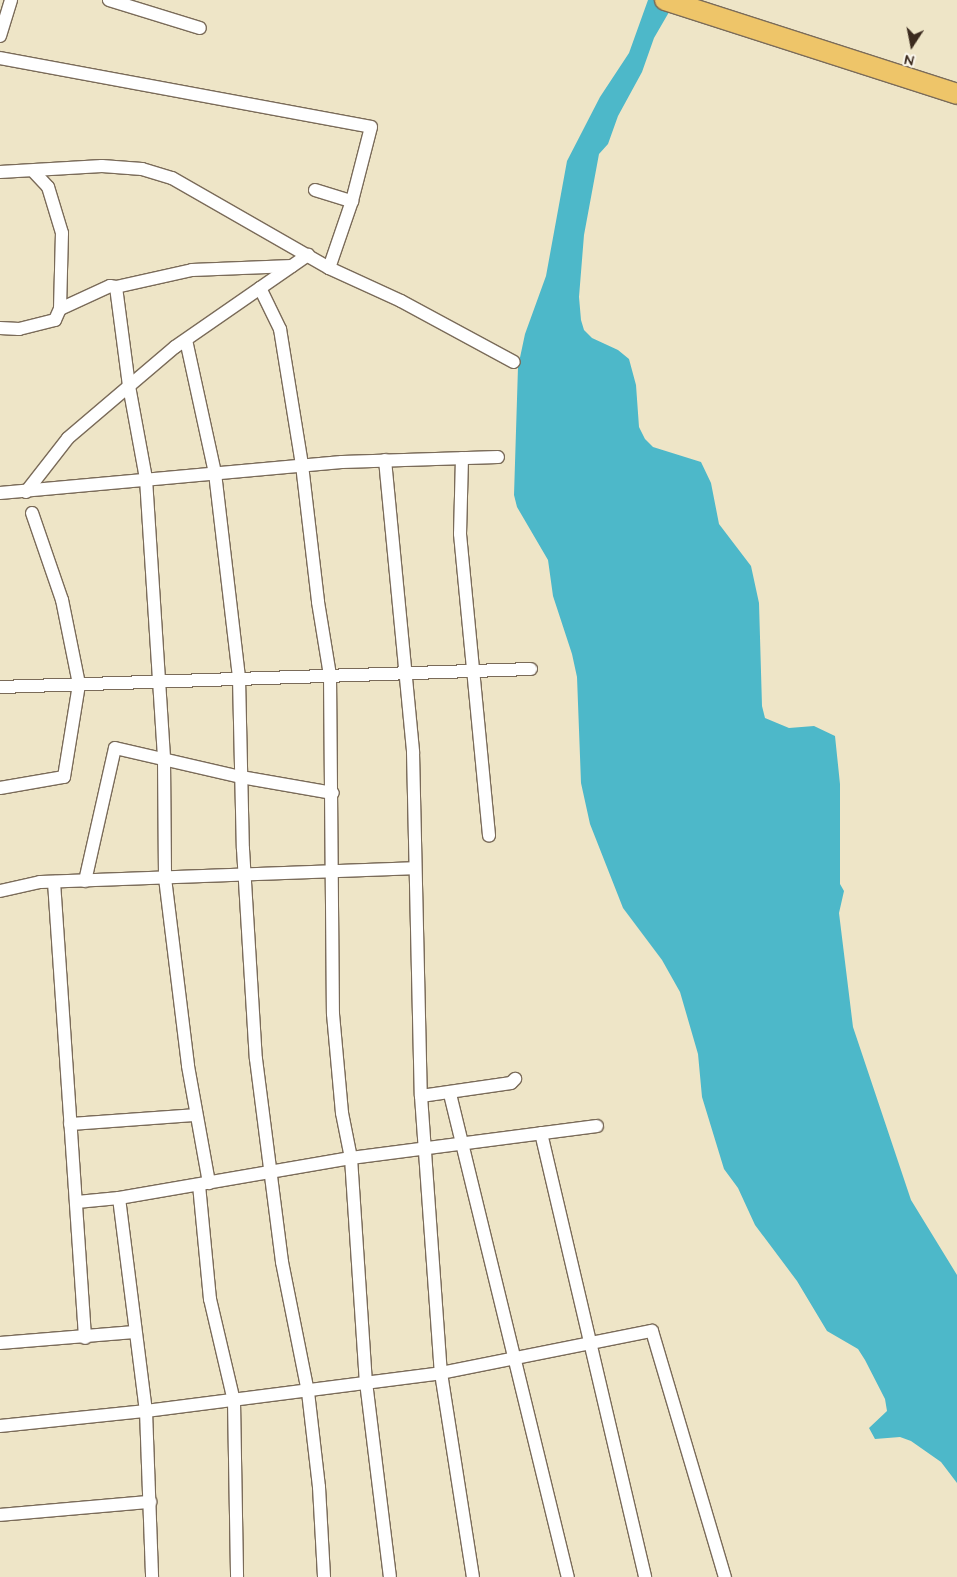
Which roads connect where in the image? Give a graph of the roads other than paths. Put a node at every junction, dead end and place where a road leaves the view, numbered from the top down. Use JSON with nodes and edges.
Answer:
{"nodes":[{"id":1,"x":11,"y":0,"type":"edge"},
{"id":2,"x":109,"y":0,"type":"edge"},
{"id":3,"x":665,"y":0,"type":"edge"},
{"id":4,"x":200,"y":28,"type":"dead end"},
{"id":5,"x":0,"y":36,"type":"edge"},
{"id":6,"x":0,"y":58,"type":"edge"},
{"id":7,"x":957,"y":94,"type":"edge"},
{"id":8,"x":33,"y":171,"type":"junction"},
{"id":9,"x":0,"y":172,"type":"edge"},
{"id":10,"x":316,"y":190,"type":"dead end"},
{"id":11,"x":352,"y":201,"type":"junction"},
{"id":12,"x":308,"y":255,"type":"junction"},
{"id":13,"x":292,"y":266,"type":"junction"},
{"id":14,"x":329,"y":268,"type":"junction"},
{"id":15,"x":116,"y":288,"type":"junction"},
{"id":16,"x":260,"y":288,"type":"junction"},
{"id":17,"x":60,"y":309,"type":"junction"},
{"id":18,"x":0,"y":328,"type":"edge"},
{"id":19,"x":186,"y":340,"type":"junction"},
{"id":20,"x":514,"y":362,"type":"dead end"},
{"id":21,"x":129,"y":386,"type":"junction"},
{"id":22,"x":498,"y":457,"type":"dead end"},
{"id":23,"x":462,"y":458,"type":"junction"},
{"id":24,"x":385,"y":460,"type":"junction"},
{"id":25,"x":302,"y":465,"type":"junction"},
{"id":26,"x":215,"y":473,"type":"junction"},
{"id":27,"x":146,"y":479,"type":"junction"},
{"id":28,"x":26,"y":492,"type":"junction"},
{"id":29,"x":0,"y":493,"type":"edge"},
{"id":30,"x":32,"y":513,"type":"dead end"},
{"id":31,"x":531,"y":669,"type":"dead end"},
{"id":32,"x":473,"y":670,"type":"junction"},
{"id":33,"x":404,"y":673,"type":"junction"},
{"id":34,"x":330,"y":675,"type":"junction"},
{"id":35,"x":239,"y":678,"type":"junction"},
{"id":36,"x":160,"y":681,"type":"junction"},
{"id":37,"x":79,"y":684,"type":"junction"},
{"id":38,"x":0,"y":687,"type":"edge"},
{"id":39,"x":164,"y":760,"type":"junction"},
{"id":40,"x":241,"y":777,"type":"junction"},
{"id":41,"x":0,"y":788,"type":"edge"},
{"id":42,"x":333,"y":793,"type":"junction"},
{"id":43,"x":489,"y":836,"type":"dead end"},
{"id":44,"x":414,"y":868,"type":"junction"},
{"id":45,"x":332,"y":871,"type":"junction"},
{"id":46,"x":246,"y":874,"type":"junction"},
{"id":47,"x":165,"y":878,"type":"junction"},
{"id":48,"x":85,"y":880,"type":"junction"},
{"id":49,"x":54,"y":882,"type":"junction"},
{"id":50,"x":0,"y":891,"type":"edge"},
{"id":51,"x":515,"y":1080,"type":"dead end"},
{"id":52,"x":450,"y":1094,"type":"junction"},
{"id":53,"x":421,"y":1096,"type":"junction"},
{"id":54,"x":195,"y":1115,"type":"junction"},
{"id":55,"x":70,"y":1124,"type":"junction"},
{"id":56,"x":597,"y":1126,"type":"dead end"},
{"id":57,"x":541,"y":1133,"type":"junction"},
{"id":58,"x":462,"y":1143,"type":"junction"},
{"id":59,"x":427,"y":1148,"type":"junction"},
{"id":60,"x":351,"y":1158,"type":"junction"},
{"id":61,"x":271,"y":1172,"type":"junction"},
{"id":62,"x":204,"y":1184,"type":"junction"},
{"id":63,"x":119,"y":1198,"type":"junction"},
{"id":64,"x":77,"y":1202,"type":"junction"},
{"id":65,"x":135,"y":1332,"type":"junction"},
{"id":66,"x":85,"y":1338,"type":"junction"},
{"id":67,"x":0,"y":1343,"type":"edge"},
{"id":68,"x":589,"y":1343,"type":"junction"},
{"id":69,"x":513,"y":1359,"type":"junction"},
{"id":70,"x":441,"y":1373,"type":"junction"},
{"id":71,"x":366,"y":1382,"type":"junction"},
{"id":72,"x":308,"y":1392,"type":"junction"},
{"id":73,"x":234,"y":1401,"type":"junction"},
{"id":74,"x":146,"y":1412,"type":"junction"},
{"id":75,"x":0,"y":1426,"type":"edge"},
{"id":76,"x":150,"y":1502,"type":"junction"},
{"id":77,"x":0,"y":1515,"type":"edge"},
{"id":78,"x":152,"y":1577,"type":"edge"},
{"id":79,"x":237,"y":1577,"type":"edge"},
{"id":80,"x":324,"y":1577,"type":"edge"},
{"id":81,"x":390,"y":1577,"type":"edge"},
{"id":82,"x":473,"y":1577,"type":"edge"},
{"id":83,"x":568,"y":1577,"type":"edge"},
{"id":84,"x":645,"y":1577,"type":"edge"},
{"id":85,"x":725,"y":1577,"type":"edge"}],
"edges":[{"from":1,"to":5,"type":"street"},
{"from":2,"to":4,"type":"street"},
{"from":3,"to":7,"type":"main road"},
{"from":6,"to":11,"type":"street"},
{"from":8,"to":9,"type":"street"},
{"from":8,"to":12,"type":"street"},
{"from":8,"to":17,"type":"street"},
{"from":10,"to":11,"type":"street"},
{"from":11,"to":14,"type":"street"},
{"from":12,"to":13,"type":"street"},
{"from":12,"to":14,"type":"street"},
{"from":13,"to":15,"type":"street"},
{"from":13,"to":16,"type":"street"},
{"from":14,"to":20,"type":"street"},
{"from":15,"to":17,"type":"street"},
{"from":15,"to":21,"type":"street"},
{"from":16,"to":19,"type":"street"},
{"from":16,"to":25,"type":"street"},
{"from":17,"to":18,"type":"street"},
{"from":19,"to":21,"type":"street"},
{"from":19,"to":26,"type":"street"},
{"from":21,"to":27,"type":"street"},
{"from":21,"to":28,"type":"street"},
{"from":22,"to":23,"type":"street"},
{"from":23,"to":24,"type":"street"},
{"from":23,"to":32,"type":"street"},
{"from":24,"to":25,"type":"street"},
{"from":24,"to":33,"type":"street"},
{"from":25,"to":26,"type":"street"},
{"from":25,"to":34,"type":"street"},
{"from":26,"to":27,"type":"street"},
{"from":26,"to":35,"type":"street"},
{"from":27,"to":28,"type":"street"},
{"from":27,"to":36,"type":"street"},
{"from":28,"to":29,"type":"street"},
{"from":30,"to":37,"type":"street"},
{"from":31,"to":32,"type":"street"},
{"from":32,"to":33,"type":"street"},
{"from":32,"to":43,"type":"street"},
{"from":33,"to":34,"type":"street"},
{"from":33,"to":44,"type":"street"},
{"from":34,"to":35,"type":"street"},
{"from":34,"to":42,"type":"street"},
{"from":35,"to":36,"type":"street"},
{"from":35,"to":40,"type":"street"},
{"from":36,"to":37,"type":"street"},
{"from":36,"to":39,"type":"street"},
{"from":37,"to":38,"type":"street"},
{"from":37,"to":41,"type":"street"},
{"from":39,"to":40,"type":"street"},
{"from":39,"to":47,"type":"street"},
{"from":39,"to":48,"type":"street"},
{"from":40,"to":42,"type":"street"},
{"from":40,"to":46,"type":"street"},
{"from":42,"to":45,"type":"street"},
{"from":44,"to":45,"type":"street"},
{"from":44,"to":53,"type":"street"},
{"from":45,"to":46,"type":"street"},
{"from":45,"to":60,"type":"street"},
{"from":46,"to":47,"type":"street"},
{"from":46,"to":61,"type":"street"},
{"from":47,"to":48,"type":"street"},
{"from":47,"to":54,"type":"street"},
{"from":48,"to":49,"type":"street"},
{"from":49,"to":50,"type":"street"},
{"from":49,"to":55,"type":"street"},
{"from":51,"to":52,"type":"street"},
{"from":52,"to":53,"type":"street"},
{"from":52,"to":58,"type":"street"},
{"from":53,"to":59,"type":"street"},
{"from":54,"to":55,"type":"street"},
{"from":54,"to":62,"type":"street"},
{"from":55,"to":64,"type":"street"},
{"from":56,"to":57,"type":"street"},
{"from":57,"to":58,"type":"street"},
{"from":57,"to":68,"type":"street"},
{"from":58,"to":59,"type":"street"},
{"from":58,"to":69,"type":"street"},
{"from":59,"to":60,"type":"street"},
{"from":59,"to":70,"type":"street"},
{"from":60,"to":61,"type":"street"},
{"from":60,"to":71,"type":"street"},
{"from":61,"to":62,"type":"street"},
{"from":61,"to":72,"type":"street"},
{"from":62,"to":63,"type":"street"},
{"from":62,"to":73,"type":"street"},
{"from":63,"to":64,"type":"street"},
{"from":63,"to":65,"type":"street"},
{"from":64,"to":66,"type":"street"},
{"from":65,"to":66,"type":"street"},
{"from":65,"to":74,"type":"street"},
{"from":66,"to":67,"type":"street"},
{"from":68,"to":69,"type":"street"},
{"from":68,"to":84,"type":"street"},
{"from":68,"to":85,"type":"street"},
{"from":69,"to":70,"type":"street"},
{"from":69,"to":83,"type":"street"},
{"from":70,"to":71,"type":"street"},
{"from":70,"to":82,"type":"street"},
{"from":71,"to":72,"type":"street"},
{"from":71,"to":81,"type":"street"},
{"from":72,"to":73,"type":"street"},
{"from":72,"to":80,"type":"street"},
{"from":73,"to":74,"type":"street"},
{"from":73,"to":79,"type":"street"},
{"from":74,"to":75,"type":"street"},
{"from":74,"to":76,"type":"street"},
{"from":76,"to":77,"type":"street"},
{"from":76,"to":78,"type":"street"}]}
